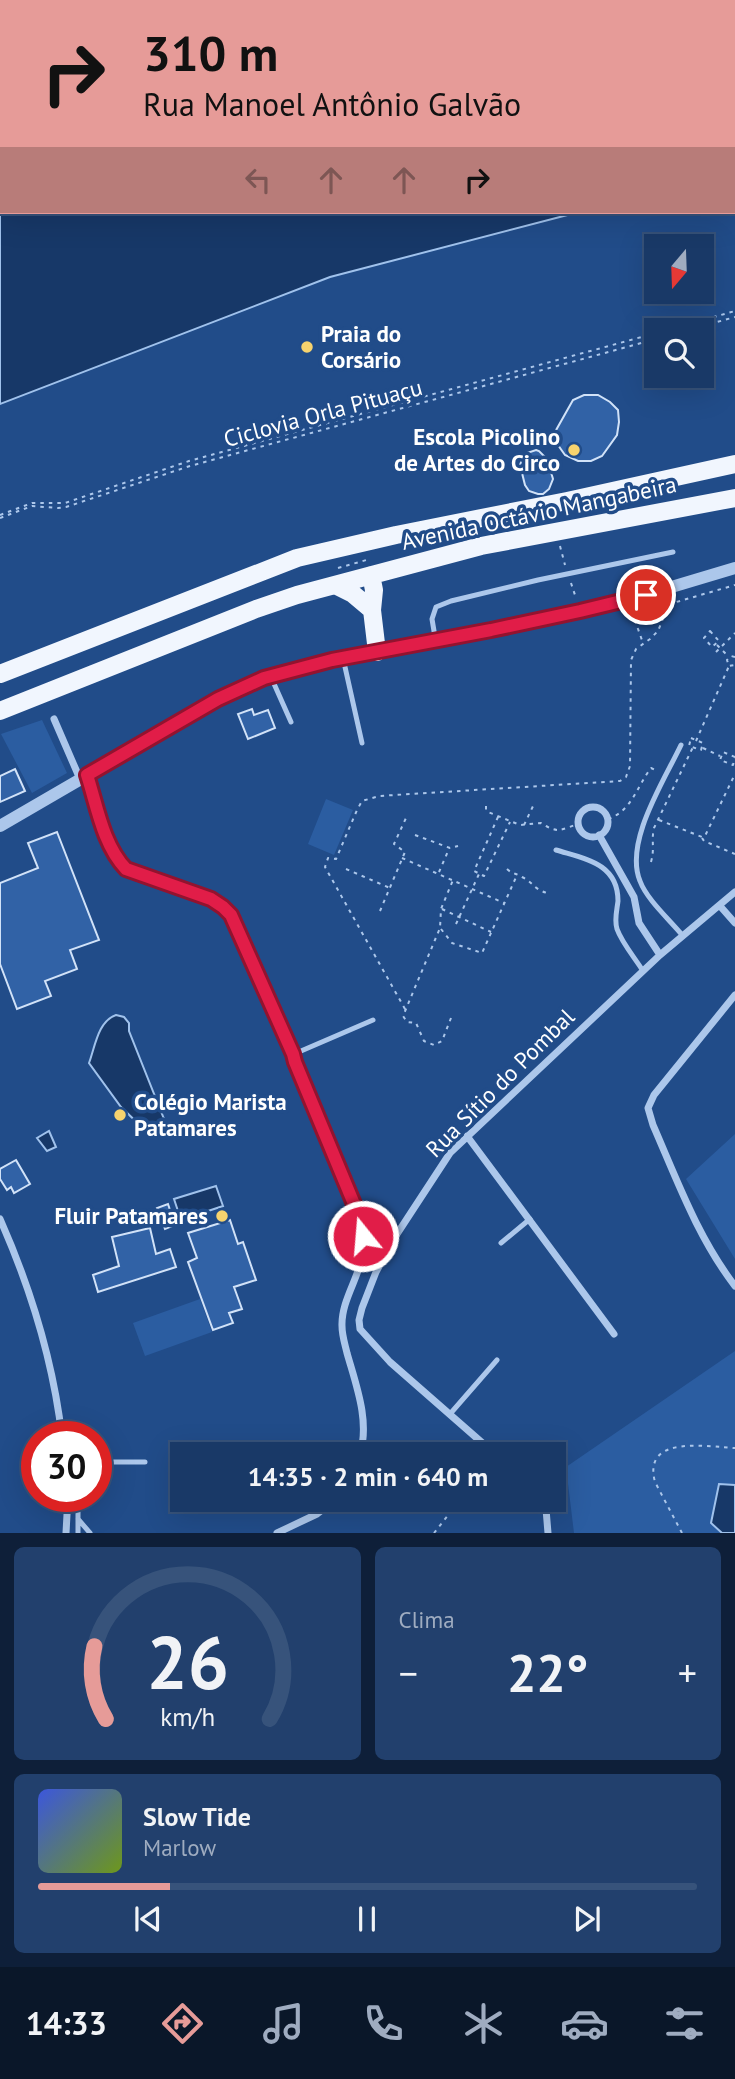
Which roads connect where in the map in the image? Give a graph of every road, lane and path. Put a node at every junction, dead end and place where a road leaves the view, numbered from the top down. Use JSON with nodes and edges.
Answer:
{"nodes":[{"id":1,"x":735,"y":311,"type":"edge"},
{"id":2,"x":735,"y":317,"type":"edge"},
{"id":3,"x":710,"y":318,"type":"edge"},
{"id":4,"x":714,"y":323,"type":"edge"},
{"id":5,"x":644,"y":336,"type":"edge"},
{"id":6,"x":644,"y":342,"type":"edge"},
{"id":7,"x":735,"y":464,"type":"edge"},
{"id":8,"x":735,"y":498,"type":"edge"},
{"id":9,"x":0,"y":517,"type":"edge"},
{"id":10,"x":673,"y":552,"type":"dead end"},
{"id":11,"x":735,"y":568,"type":"edge"},
{"id":12,"x":371,"y":575,"type":"junction"},
{"id":13,"x":735,"y":585,"type":"edge"},
{"id":14,"x":337,"y":586,"type":"junction"},
{"id":15,"x":628,"y":600,"type":"junction"},
{"id":16,"x":372,"y":610,"type":"junction"},
{"id":17,"x":735,"y":633,"type":"edge"},
{"id":18,"x":436,"y":640,"type":"junction"},
{"id":19,"x":643,"y":644,"type":"junction"},
{"id":20,"x":716,"y":644,"type":"dead end"},
{"id":21,"x":720,"y":648,"type":"junction"},
{"id":22,"x":377,"y":652,"type":"junction"},
{"id":23,"x":716,"y":652,"type":"dead end"},
{"id":24,"x":343,"y":657,"type":"junction"},
{"id":25,"x":729,"y":657,"type":"junction"},
{"id":26,"x":735,"y":657,"type":"edge"},
{"id":27,"x":735,"y":665,"type":"edge"},
{"id":28,"x":729,"y":666,"type":"junction"},
{"id":29,"x":0,"y":674,"type":"edge"},
{"id":30,"x":271,"y":676,"type":"junction"},
{"id":31,"x":0,"y":711,"type":"edge"},
{"id":32,"x":54,"y":719,"type":"dead end"},
{"id":33,"x":291,"y":722,"type":"dead end"},
{"id":34,"x":691,"y":738,"type":"dead end"},
{"id":35,"x":696,"y":741,"type":"junction"},
{"id":36,"x":362,"y":743,"type":"dead end"},
{"id":37,"x":681,"y":745,"type":"dead end"},
{"id":38,"x":689,"y":746,"type":"dead end"},
{"id":39,"x":693,"y":747,"type":"junction"},
{"id":40,"x":702,"y":747,"type":"junction"},
{"id":41,"x":721,"y":756,"type":"junction"},
{"id":42,"x":735,"y":760,"type":"edge"},
{"id":43,"x":735,"y":774,"type":"edge"},
{"id":44,"x":667,"y":775,"type":"junction"},
{"id":45,"x":84,"y":777,"type":"junction"},
{"id":46,"x":535,"y":802,"type":"dead end"},
{"id":47,"x":486,"y":806,"type":"dead end"},
{"id":48,"x":498,"y":817,"type":"junction"},
{"id":49,"x":406,"y":818,"type":"dead end"},
{"id":50,"x":608,"y":819,"type":"junction"},
{"id":51,"x":659,"y":819,"type":"junction"},
{"id":52,"x":510,"y":822,"type":"junction"},
{"id":53,"x":578,"y":824,"type":"junction"},
{"id":54,"x":524,"y":825,"type":"junction"},
{"id":55,"x":0,"y":827,"type":"edge"},
{"id":56,"x":415,"y":835,"type":"dead end"},
{"id":57,"x":599,"y":835,"type":"junction"},
{"id":58,"x":702,"y":837,"type":"junction"},
{"id":59,"x":458,"y":846,"type":"dead end"},
{"id":60,"x":450,"y":848,"type":"junction"},
{"id":61,"x":556,"y":850,"type":"dead end"},
{"id":62,"x":735,"y":854,"type":"edge"},
{"id":63,"x":402,"y":858,"type":"junction"},
{"id":64,"x":651,"y":862,"type":"dead end"},
{"id":65,"x":346,"y":869,"type":"dead end"},
{"id":66,"x":507,"y":869,"type":"dead end"},
{"id":67,"x":438,"y":873,"type":"junction"},
{"id":68,"x":480,"y":873,"type":"junction"},
{"id":69,"x":517,"y":876,"type":"junction"},
{"id":70,"x":453,"y":880,"type":"junction"},
{"id":71,"x":390,"y":888,"type":"junction"},
{"id":72,"x":473,"y":889,"type":"junction"},
{"id":73,"x":735,"y":892,"type":"edge"},
{"id":74,"x":547,"y":893,"type":"dead end"},
{"id":75,"x":505,"y":903,"type":"junction"},
{"id":76,"x":720,"y":906,"type":"junction"},
{"id":77,"x":441,"y":909,"type":"junction"},
{"id":78,"x":380,"y":911,"type":"dead end"},
{"id":79,"x":460,"y":918,"type":"junction"},
{"id":80,"x":735,"y":923,"type":"edge"},
{"id":81,"x":457,"y":924,"type":"dead end"},
{"id":82,"x":440,"y":928,"type":"junction"},
{"id":83,"x":492,"y":933,"type":"junction"},
{"id":84,"x":683,"y":936,"type":"junction"},
{"id":85,"x":660,"y":955,"type":"junction"},
{"id":86,"x":643,"y":971,"type":"junction"},
{"id":87,"x":735,"y":995,"type":"edge"},
{"id":88,"x":405,"y":1009,"type":"junction"},
{"id":89,"x":452,"y":1018,"type":"dead end"},
{"id":90,"x":373,"y":1020,"type":"dead end"},
{"id":91,"x":293,"y":1054,"type":"junction"},
{"id":92,"x":467,"y":1136,"type":"junction"},
{"id":93,"x":0,"y":1219,"type":"edge"},
{"id":94,"x":530,"y":1219,"type":"junction"},
{"id":95,"x":501,"y":1243,"type":"dead end"},
{"id":96,"x":735,"y":1286,"type":"edge"},
{"id":97,"x":614,"y":1334,"type":"dead end"},
{"id":98,"x":497,"y":1360,"type":"dead end"},
{"id":99,"x":450,"y":1414,"type":"junction"},
{"id":100,"x":60,"y":1421,"type":"edge"},
{"id":101,"x":476,"y":1438,"type":"junction"},
{"id":102,"x":363,"y":1442,"type":"edge"},
{"id":103,"x":472,"y":1442,"type":"edge"},
{"id":104,"x":481,"y":1442,"type":"edge"},
{"id":105,"x":735,"y":1448,"type":"edge"},
{"id":106,"x":112,"y":1462,"type":"edge"},
{"id":107,"x":145,"y":1462,"type":"dead end"},
{"id":108,"x":67,"y":1512,"type":"edge"},
{"id":109,"x":78,"y":1512,"type":"edge"},
{"id":110,"x":320,"y":1512,"type":"edge"},
{"id":111,"x":451,"y":1512,"type":"edge"},
{"id":112,"x":546,"y":1512,"type":"edge"},
{"id":113,"x":78,"y":1520,"type":"junction"},
{"id":114,"x":66,"y":1533,"type":"edge"},
{"id":115,"x":78,"y":1533,"type":"edge"},
{"id":116,"x":90,"y":1533,"type":"edge"},
{"id":117,"x":277,"y":1533,"type":"edge"},
{"id":118,"x":434,"y":1533,"type":"edge"},
{"id":119,"x":548,"y":1533,"type":"edge"},
{"id":120,"x":682,"y":1533,"type":"edge"}],
"edges":[{"from":1,"to":3,"type":"path"},
{"from":2,"to":4,"type":"path"},
{"from":5,"to":9,"type":"path"},
{"from":6,"to":9,"type":"path","name":"Ciclovia Orla Pituaçu"},
{"from":7,"to":29,"type":"main road","name":"Avenida Octávio Mangabeira"},
{"from":8,"to":12,"type":"main road","name":"Avenida Octávio Mangabeira"},
{"from":10,"to":18,"type":"lane"},
{"from":11,"to":15,"type":"street"},
{"from":12,"to":14,"type":"main road","name":"Avenida Octávio Mangabeira"},
{"from":12,"to":16,"type":"main road"},
{"from":13,"to":19,"type":"path"},
{"from":14,"to":16,"type":"main road"},
{"from":14,"to":31,"type":"main road","name":"Avenida Octávio Mangabeira"},
{"from":15,"to":18,"type":"street"},
{"from":15,"to":19,"type":"path"},
{"from":16,"to":22,"type":"main road"},
{"from":17,"to":21,"type":"path"},
{"from":18,"to":22,"type":"street"},
{"from":19,"to":88,"type":"path"},
{"from":20,"to":21,"type":"path"},
{"from":21,"to":23,"type":"path"},
{"from":21,"to":25,"type":"path"},
{"from":22,"to":24,"type":"street"},
{"from":24,"to":30,"type":"street"},
{"from":24,"to":36,"type":"lane"},
{"from":25,"to":26,"type":"path"},
{"from":25,"to":28,"type":"path"},
{"from":27,"to":28,"type":"path"},
{"from":28,"to":35,"type":"path"},
{"from":30,"to":33,"type":"lane"},
{"from":30,"to":45,"type":"street"},
{"from":32,"to":45,"type":"street"},
{"from":34,"to":35,"type":"path"},
{"from":35,"to":40,"type":"path"},
{"from":37,"to":44,"type":"lane"},
{"from":38,"to":39,"type":"path"},
{"from":39,"to":40,"type":"path"},
{"from":39,"to":51,"type":"path"},
{"from":40,"to":41,"type":"path"},
{"from":41,"to":42,"type":"path"},
{"from":41,"to":42,"type":"path"},
{"from":43,"to":58,"type":"path"},
{"from":44,"to":50,"type":"path"},
{"from":44,"to":84,"type":"lane"},
{"from":45,"to":55,"type":"street"},
{"from":45,"to":91,"type":"street"},
{"from":46,"to":54,"type":"path"},
{"from":47,"to":48,"type":"path"},
{"from":48,"to":52,"type":"path"},
{"from":48,"to":68,"type":"path"},
{"from":49,"to":63,"type":"path"},
{"from":50,"to":53,"type":"street"},
{"from":50,"to":57,"type":"street"},
{"from":51,"to":58,"type":"path"},
{"from":51,"to":64,"type":"path"},
{"from":52,"to":54,"type":"path"},
{"from":52,"to":68,"type":"path"},
{"from":53,"to":54,"type":"path"},
{"from":53,"to":57,"type":"street"},
{"from":56,"to":60,"type":"path"},
{"from":57,"to":85,"type":"street"},
{"from":58,"to":62,"type":"path"},
{"from":59,"to":60,"type":"path"},
{"from":60,"to":67,"type":"path"},
{"from":61,"to":86,"type":"lane"},
{"from":63,"to":67,"type":"path"},
{"from":63,"to":71,"type":"path"},
{"from":65,"to":71,"type":"path"},
{"from":66,"to":69,"type":"path"},
{"from":67,"to":70,"type":"path"},
{"from":68,"to":72,"type":"path"},
{"from":69,"to":74,"type":"path"},
{"from":69,"to":75,"type":"path"},
{"from":70,"to":72,"type":"path"},
{"from":70,"to":77,"type":"path"},
{"from":71,"to":78,"type":"path"},
{"from":72,"to":75,"type":"path"},
{"from":72,"to":79,"type":"path"},
{"from":73,"to":76,"type":"street","name":"Rua Sítio do Pombal"},
{"from":75,"to":83,"type":"path"},
{"from":76,"to":80,"type":"street"},
{"from":76,"to":84,"type":"street","name":"Rua Sítio do Pombal"},
{"from":77,"to":79,"type":"path"},
{"from":77,"to":82,"type":"path"},
{"from":79,"to":81,"type":"path"},
{"from":79,"to":83,"type":"path"},
{"from":82,"to":83,"type":"path"},
{"from":82,"to":88,"type":"path"},
{"from":84,"to":85,"type":"street","name":"Rua Sítio do Pombal"},
{"from":85,"to":86,"type":"street","name":"Rua Sítio do Pombal"},
{"from":86,"to":92,"type":"street","name":"Rua Sítio do Pombal"},
{"from":87,"to":96,"type":"street"},
{"from":88,"to":89,"type":"path"},
{"from":90,"to":91,"type":"lane"},
{"from":91,"to":102,"type":"street"},
{"from":92,"to":94,"type":"street"},
{"from":92,"to":99,"type":"street","name":"Rua Sítio do Pombal"},
{"from":93,"to":100,"type":"street"},
{"from":94,"to":95,"type":"lane"},
{"from":94,"to":97,"type":"street"},
{"from":98,"to":99,"type":"lane"},
{"from":99,"to":101,"type":"street","name":"Rua Sítio do Pombal"},
{"from":101,"to":103,"type":"path"},
{"from":101,"to":104,"type":"street","name":"Rua Sítio do Pombal"},
{"from":105,"to":120,"type":"path"},
{"from":106,"to":107,"type":"lane"},
{"from":108,"to":114,"type":"street"},
{"from":109,"to":113,"type":"lane"},
{"from":110,"to":117,"type":"street"},
{"from":111,"to":118,"type":"path"},
{"from":112,"to":119,"type":"street"},
{"from":113,"to":115,"type":"lane"},
{"from":113,"to":116,"type":"lane"}]}
